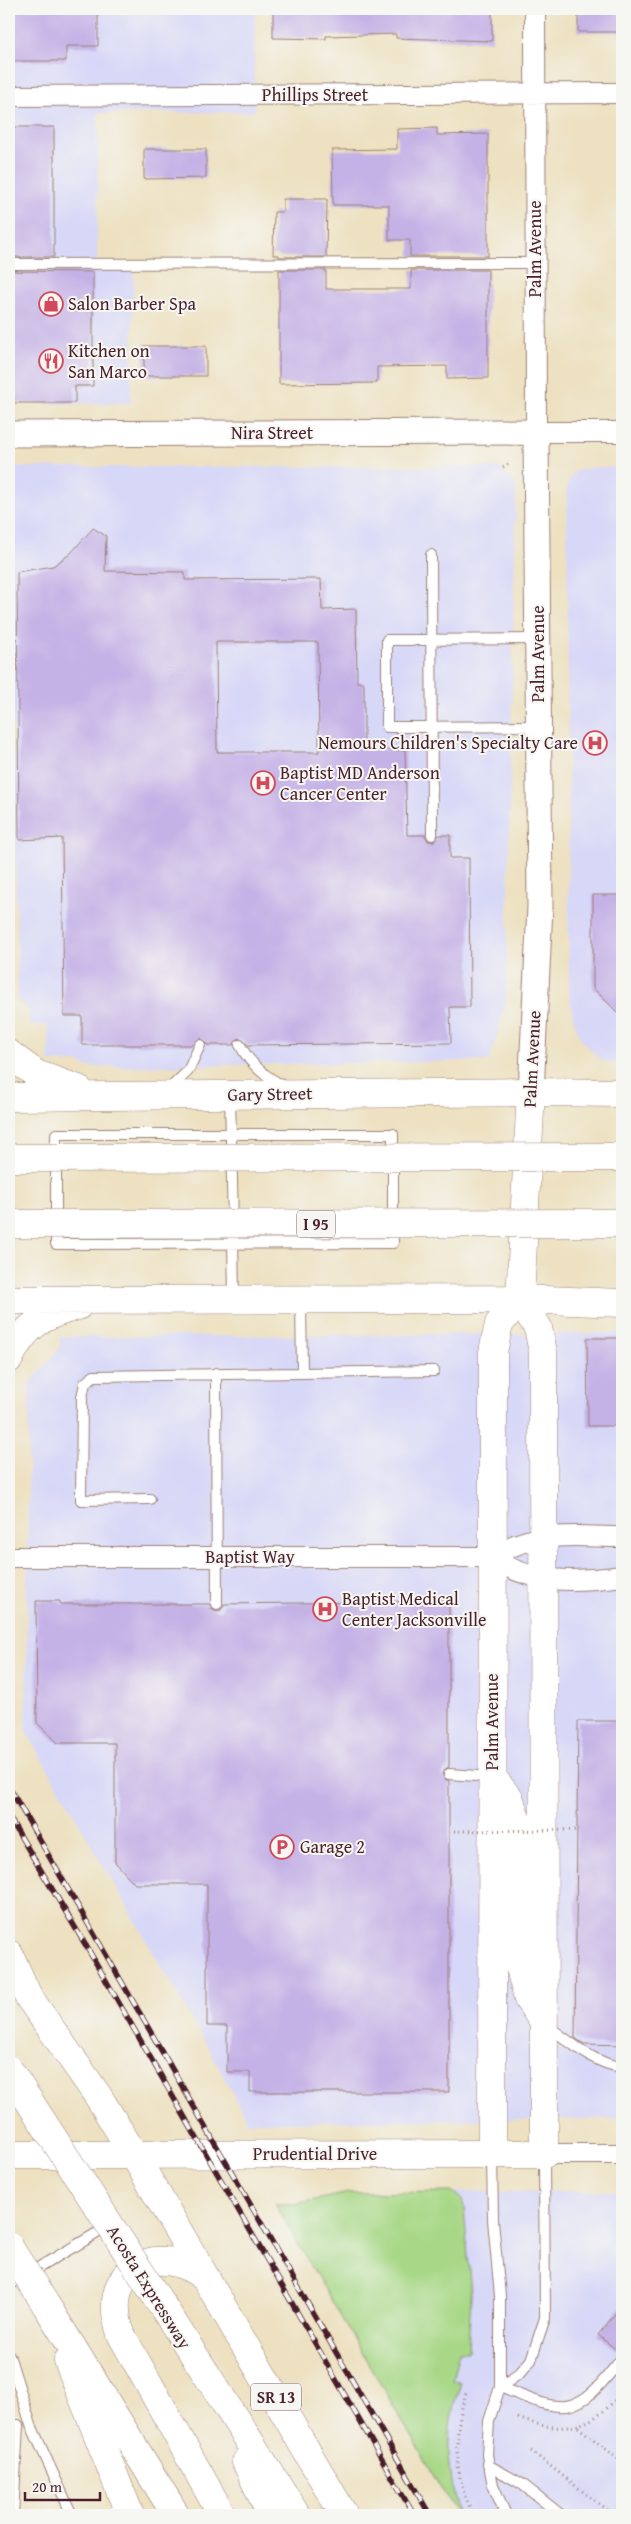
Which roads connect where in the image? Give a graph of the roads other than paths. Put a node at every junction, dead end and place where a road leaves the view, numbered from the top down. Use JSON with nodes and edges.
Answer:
{"nodes":[{"id":1,"x":535,"y":9,"type":"edge"},
{"id":2,"x":622,"y":93,"type":"edge"},
{"id":3,"x":535,"y":94,"type":"junction"},
{"id":4,"x":9,"y":96,"type":"edge"},
{"id":5,"x":536,"y":263,"type":"junction"},
{"id":6,"x":9,"y":264,"type":"edge"},
{"id":7,"x":536,"y":432,"type":"junction"},
{"id":8,"x":622,"y":432,"type":"edge"},
{"id":9,"x":9,"y":434,"type":"edge"},
{"id":10,"x":432,"y":555,"type":"dead end"},
{"id":11,"x":538,"y":639,"type":"junction"},
{"id":12,"x":432,"y":640,"type":"junction"},
{"id":13,"x":432,"y":726,"type":"junction"},
{"id":14,"x":538,"y":726,"type":"junction"},
{"id":15,"x":432,"y":835,"type":"dead end"},
{"id":16,"x":200,"y":1045,"type":"dead end"},
{"id":17,"x":240,"y":1045,"type":"dead end"},
{"id":18,"x":9,"y":1054,"type":"edge"},
{"id":19,"x":531,"y":1092,"type":"junction"},
{"id":20,"x":622,"y":1093,"type":"edge"},
{"id":21,"x":304,"y":1094,"type":"junction"},
{"id":22,"x":230,"y":1095,"type":"junction"},
{"id":23,"x":103,"y":1096,"type":"junction"},
{"id":24,"x":160,"y":1096,"type":"junction"},
{"id":25,"x":9,"y":1097,"type":"edge"},
{"id":26,"x":231,"y":1134,"type":"junction"},
{"id":27,"x":622,"y":1157,"type":"edge"},
{"id":28,"x":9,"y":1158,"type":"edge"},
{"id":29,"x":622,"y":1223,"type":"edge"},
{"id":30,"x":9,"y":1224,"type":"edge"},
{"id":31,"x":233,"y":1243,"type":"junction"},
{"id":32,"x":520,"y":1299,"type":"junction"},
{"id":33,"x":9,"y":1300,"type":"edge"},
{"id":34,"x":111,"y":1300,"type":"junction"},
{"id":35,"x":234,"y":1300,"type":"junction"},
{"id":36,"x":301,"y":1300,"type":"junction"},
{"id":37,"x":622,"y":1302,"type":"edge"},
{"id":38,"x":9,"y":1359,"type":"edge"},
{"id":39,"x":302,"y":1372,"type":"junction"},
{"id":40,"x":434,"y":1372,"type":"dead end"},
{"id":41,"x":216,"y":1373,"type":"junction"},
{"id":42,"x":150,"y":1499,"type":"dead end"},
{"id":43,"x":543,"y":1537,"type":"junction"},
{"id":44,"x":622,"y":1537,"type":"edge"},
{"id":45,"x":9,"y":1557,"type":"edge"},
{"id":46,"x":216,"y":1557,"type":"junction"},
{"id":47,"x":492,"y":1557,"type":"junction"},
{"id":48,"x":622,"y":1576,"type":"edge"},
{"id":49,"x":543,"y":1579,"type":"junction"},
{"id":50,"x":217,"y":1604,"type":"dead end"},
{"id":51,"x":449,"y":1774,"type":"dead end"},
{"id":52,"x":492,"y":1777,"type":"junction"},
{"id":53,"x":9,"y":1954,"type":"edge"},
{"id":54,"x":544,"y":2023,"type":"junction"},
{"id":55,"x":622,"y":2067,"type":"edge"},
{"id":56,"x":9,"y":2070,"type":"edge"},
{"id":57,"x":492,"y":2154,"type":"junction"},
{"id":58,"x":544,"y":2154,"type":"junction"},
{"id":59,"x":622,"y":2154,"type":"edge"},
{"id":60,"x":9,"y":2155,"type":"edge"},
{"id":61,"x":134,"y":2155,"type":"junction"},
{"id":62,"x":118,"y":2222,"type":"dead end"},
{"id":63,"x":9,"y":2247,"type":"edge"},
{"id":64,"x":208,"y":2279,"type":"junction"},
{"id":65,"x":9,"y":2285,"type":"edge"},
{"id":66,"x":48,"y":2308,"type":"junction"},
{"id":67,"x":165,"y":2310,"type":"junction"},
{"id":68,"x":9,"y":2355,"type":"edge"},
{"id":69,"x":622,"y":2358,"type":"edge"},
{"id":70,"x":500,"y":2387,"type":"junction"},
{"id":71,"x":13,"y":2424,"type":"edge"},
{"id":72,"x":30,"y":2426,"type":"junction"},
{"id":73,"x":488,"y":2465,"type":"junction"},
{"id":74,"x":13,"y":2515,"type":"edge"},
{"id":75,"x":72,"y":2515,"type":"edge"},
{"id":76,"x":130,"y":2515,"type":"edge"},
{"id":77,"x":176,"y":2515,"type":"edge"},
{"id":78,"x":222,"y":2515,"type":"edge"},
{"id":79,"x":271,"y":2515,"type":"edge"},
{"id":80,"x":297,"y":2515,"type":"edge"},
{"id":81,"x":344,"y":2515,"type":"edge"},
{"id":82,"x":506,"y":2515,"type":"edge"},
{"id":83,"x":562,"y":2515,"type":"edge"}],
"edges":[{"from":1,"to":3,"type":"street","name":"Palm Avenue"},
{"from":2,"to":3,"type":"street","name":"Phillips Street"},
{"from":3,"to":4,"type":"street","name":"Phillips Street"},
{"from":3,"to":5,"type":"street","name":"Palm Avenue"},
{"from":5,"to":6,"type":"lane"},
{"from":5,"to":7,"type":"street","name":"Palm Avenue"},
{"from":7,"to":8,"type":"street"},
{"from":7,"to":9,"type":"street","name":"Nira Street"},
{"from":7,"to":11,"type":"street","name":"Palm Avenue"},
{"from":10,"to":12,"type":"lane"},
{"from":11,"to":12,"type":"lane"},
{"from":11,"to":14,"type":"street","name":"Palm Avenue"},
{"from":12,"to":13,"type":"lane"},
{"from":12,"to":13,"type":"lane"},
{"from":13,"to":14,"type":"lane"},
{"from":13,"to":15,"type":"lane"},
{"from":14,"to":19,"type":"street","name":"Palm Avenue"},
{"from":16,"to":24,"type":"lane"},
{"from":17,"to":21,"type":"lane"},
{"from":18,"to":23,"type":"main road"},
{"from":19,"to":20,"type":"main road","name":"Gary Street"},
{"from":19,"to":21,"type":"main road","name":"Gary Street"},
{"from":19,"to":32,"type":"main road","name":"Palm Avenue"},
{"from":21,"to":22,"type":"main road","name":"Gary Street"},
{"from":22,"to":24,"type":"main road","name":"Gary Street"},
{"from":22,"to":26,"type":"lane"},
{"from":23,"to":24,"type":"main road","name":"Gary Street"},
{"from":23,"to":25,"type":"main road","name":"Gary Street"},
{"from":26,"to":31,"type":"lane"},
{"from":26,"to":31,"type":"lane"},
{"from":26,"to":31,"type":"lane"},
{"from":27,"to":28,"type":"main road","bridge":true},
{"from":29,"to":30,"type":"main road","number":"I 95","bridge":true},
{"from":31,"to":35,"type":"lane"},
{"from":32,"to":36,"type":"main road"},
{"from":32,"to":37,"type":"main road"},
{"from":32,"to":43,"type":"main road"},
{"from":32,"to":47,"type":"main road","name":"Palm Avenue"},
{"from":33,"to":34,"type":"main road"},
{"from":34,"to":35,"type":"main road"},
{"from":34,"to":38,"type":"main road"},
{"from":35,"to":36,"type":"main road"},
{"from":36,"to":39,"type":"lane"},
{"from":39,"to":40,"type":"lane"},
{"from":39,"to":41,"type":"lane"},
{"from":41,"to":42,"type":"lane"},
{"from":41,"to":46,"type":"lane"},
{"from":43,"to":44,"type":"street","name":"Baptist Way"},
{"from":43,"to":47,"type":"street","name":"Baptist Way"},
{"from":43,"to":49,"type":"main road"},
{"from":45,"to":46,"type":"street","name":"Baptist Way"},
{"from":46,"to":47,"type":"street","name":"Baptist Way"},
{"from":46,"to":50,"type":"lane"},
{"from":47,"to":49,"type":"street"},
{"from":47,"to":52,"type":"main road","name":"Palm Avenue"},
{"from":48,"to":49,"type":"street"},
{"from":49,"to":54,"type":"main road"},
{"from":51,"to":52,"type":"lane"},
{"from":52,"to":54,"type":"main road"},
{"from":52,"to":57,"type":"main road","name":"Palm Avenue"},
{"from":53,"to":61,"type":"main road"},
{"from":54,"to":55,"type":"lane"},
{"from":54,"to":58,"type":"main road"},
{"from":56,"to":67,"type":"main road","name":"Acosta Expressway","bridge":true},
{"from":57,"to":58,"type":"main road","name":"Prudential Drive"},
{"from":57,"to":61,"type":"main road","name":"Prudential Drive"},
{"from":57,"to":70,"type":"lane"},
{"from":58,"to":59,"type":"street","name":"Prudential Drive"},
{"from":58,"to":70,"type":"lane"},
{"from":60,"to":61,"type":"main road","name":"Prudential Drive"},
{"from":61,"to":64,"type":"main road","number":"SR 13"},
{"from":62,"to":65,"type":"lane"},
{"from":63,"to":66,"type":"main road","bridge":true},
{"from":64,"to":78,"type":"main road"},
{"from":64,"to":81,"type":"main road","number":"SR 13"},
{"from":66,"to":76,"type":"main road"},
{"from":66,"to":77,"type":"main road"},
{"from":67,"to":79,"type":"main road","name":"Acosta Expressway"},
{"from":67,"to":80,"type":"main road"},
{"from":68,"to":72,"type":"lane"},
{"from":69,"to":70,"type":"lane"},
{"from":70,"to":73,"type":"lane"},
{"from":71,"to":72,"type":"lane"},
{"from":71,"to":74,"type":"lane"},
{"from":72,"to":75,"type":"lane"},
{"from":73,"to":82,"type":"lane"},
{"from":73,"to":83,"type":"lane"}]}
